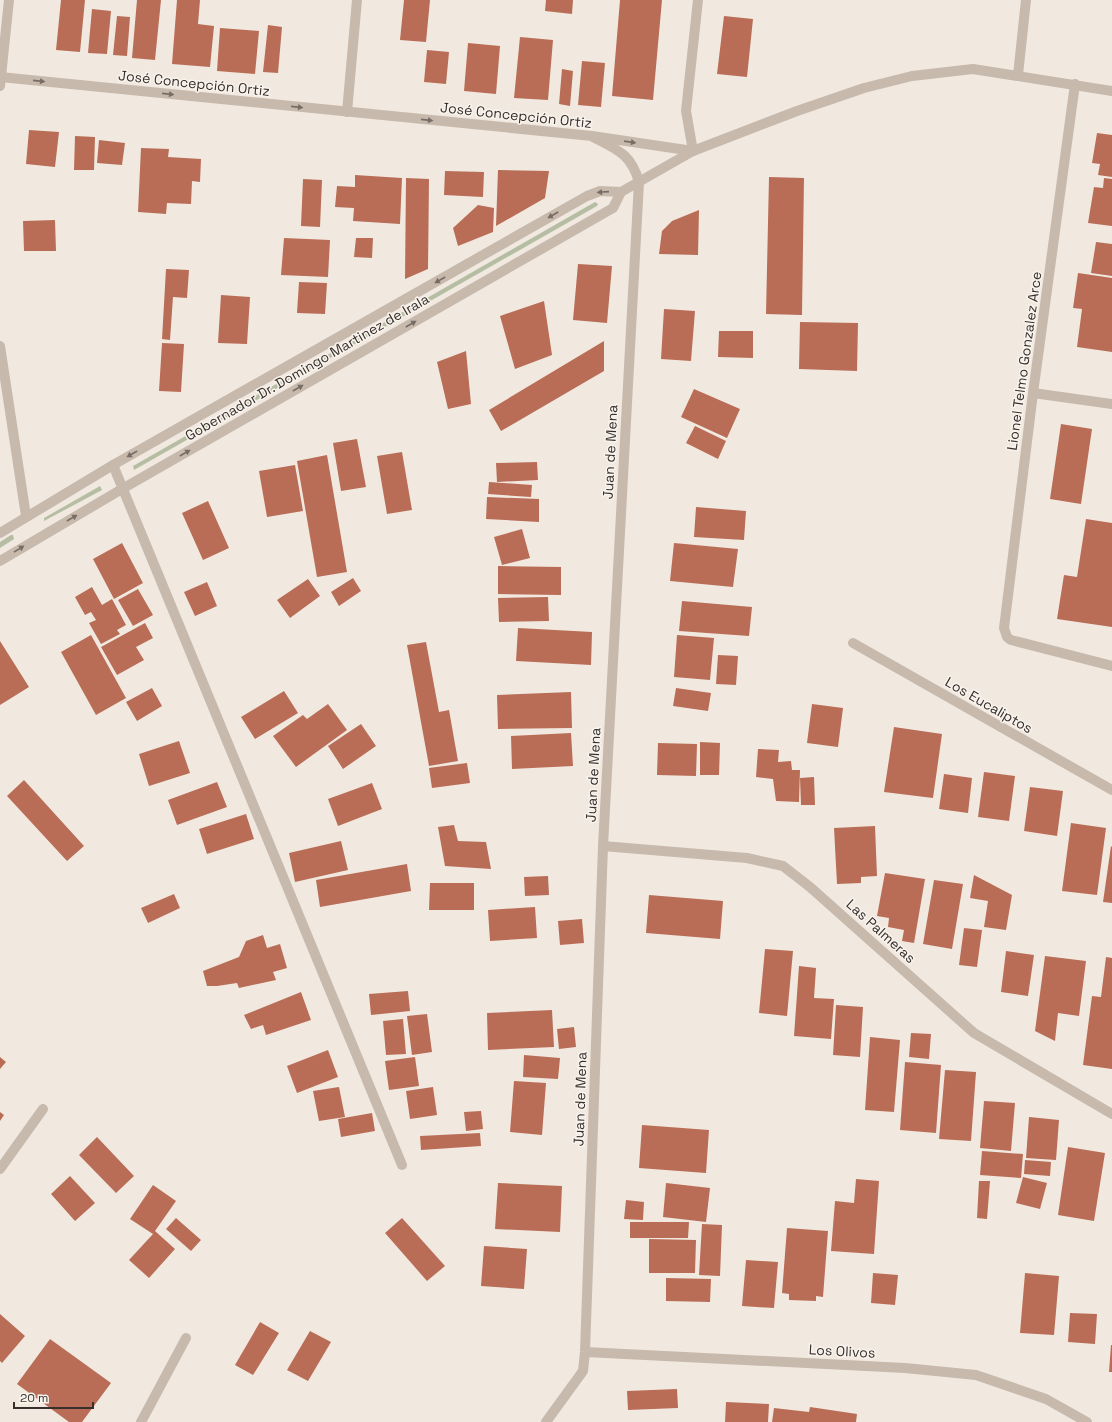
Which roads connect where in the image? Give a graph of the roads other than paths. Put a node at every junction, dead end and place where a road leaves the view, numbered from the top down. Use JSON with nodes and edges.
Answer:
{"nodes":[{"id":1,"x":9,"y":0,"type":"edge"},
{"id":2,"x":357,"y":0,"type":"edge"},
{"id":3,"x":698,"y":0,"type":"edge"},
{"id":4,"x":1026,"y":0,"type":"edge"},
{"id":5,"x":1018,"y":75,"type":"junction"},
{"id":6,"x":0,"y":80,"type":"edge"},
{"id":7,"x":1075,"y":84,"type":"junction"},
{"id":8,"x":1112,"y":91,"type":"edge"},
{"id":9,"x":347,"y":112,"type":"junction"},
{"id":10,"x":592,"y":136,"type":"junction"},
{"id":11,"x":693,"y":151,"type":"junction"},
{"id":12,"x":639,"y":182,"type":"junction"},
{"id":13,"x":620,"y":192,"type":"junction"},
{"id":14,"x":0,"y":346,"type":"edge"},
{"id":15,"x":1033,"y":393,"type":"junction"},
{"id":16,"x":1112,"y":404,"type":"edge"},
{"id":17,"x":113,"y":465,"type":"junction"},
{"id":18,"x":122,"y":489,"type":"junction"},
{"id":19,"x":26,"y":516,"type":"junction"},
{"id":20,"x":0,"y":533,"type":"edge"},
{"id":21,"x":0,"y":561,"type":"edge"},
{"id":22,"x":853,"y":643,"type":"dead end"},
{"id":23,"x":1112,"y":666,"type":"edge"},
{"id":24,"x":1112,"y":790,"type":"edge"},
{"id":25,"x":603,"y":846,"type":"junction"},
{"id":26,"x":43,"y":1110,"type":"dead end"},
{"id":27,"x":1112,"y":1114,"type":"edge"},
{"id":28,"x":402,"y":1165,"type":"dead end"},
{"id":29,"x":0,"y":1169,"type":"edge"},
{"id":30,"x":186,"y":1338,"type":"dead end"},
{"id":31,"x":585,"y":1352,"type":"junction"},
{"id":32,"x":141,"y":1422,"type":"edge"},
{"id":33,"x":546,"y":1422,"type":"edge"},
{"id":34,"x":1087,"y":1422,"type":"edge"}],
"edges":[{"from":1,"to":6,"type":"street"},
{"from":2,"to":9,"type":"street"},
{"from":3,"to":11,"type":"street"},
{"from":4,"to":5,"type":"street"},
{"from":5,"to":7,"type":"street","name":"José Concepción Ortiz"},
{"from":5,"to":11,"type":"street","name":"José Concepción Ortiz"},
{"from":6,"to":9,"type":"street","name":"José Concepción Ortiz","one_way":true},
{"from":7,"to":8,"type":"street","name":"José Concepción Ortiz"},
{"from":7,"to":15,"type":"street","name":"Lionel Telmo Gonzalez Arce"},
{"from":9,"to":10,"type":"street","name":"José Concepción Ortiz","one_way":true},
{"from":10,"to":11,"type":"street","name":"José Concepción Ortiz","one_way":true},
{"from":10,"to":12,"type":"street"},
{"from":11,"to":12,"type":"street"},
{"from":12,"to":13,"type":"street"},
{"from":12,"to":25,"type":"street","name":"Juan de Mena"},
{"from":13,"to":17,"type":"street","name":"Gobernador Dr. Domingo Martinez de Irala","one_way":true},
{"from":18,"to":13,"type":"street","name":"Gobernador Dr. Domingo Martinez de Irala","one_way":true},
{"from":14,"to":19,"type":"street"},
{"from":15,"to":16,"type":"street"},
{"from":15,"to":23,"type":"street","name":"Lionel Telmo Gonzalez Arce"},
{"from":17,"to":18,"type":"street"},
{"from":17,"to":19,"type":"street","name":"Gobernador Dr. Domingo Martinez de Irala"},
{"from":21,"to":18,"type":"street","name":"Gobernador Dr. Domingo Martinez de Irala","one_way":true},
{"from":18,"to":28,"type":"street"},
{"from":19,"to":20,"type":"street","name":"Gobernador Dr. Domingo Martinez de Irala"},
{"from":22,"to":24,"type":"street","name":"Los Eucaliptos"},
{"from":25,"to":27,"type":"street","name":"Las Palmeras"},
{"from":25,"to":31,"type":"street","name":"Juan de Mena"},
{"from":26,"to":29,"type":"street"},
{"from":30,"to":32,"type":"street"},
{"from":31,"to":33,"type":"street","name":"Juan de Mena"},
{"from":31,"to":34,"type":"street","name":"Los Olivos"}]}
